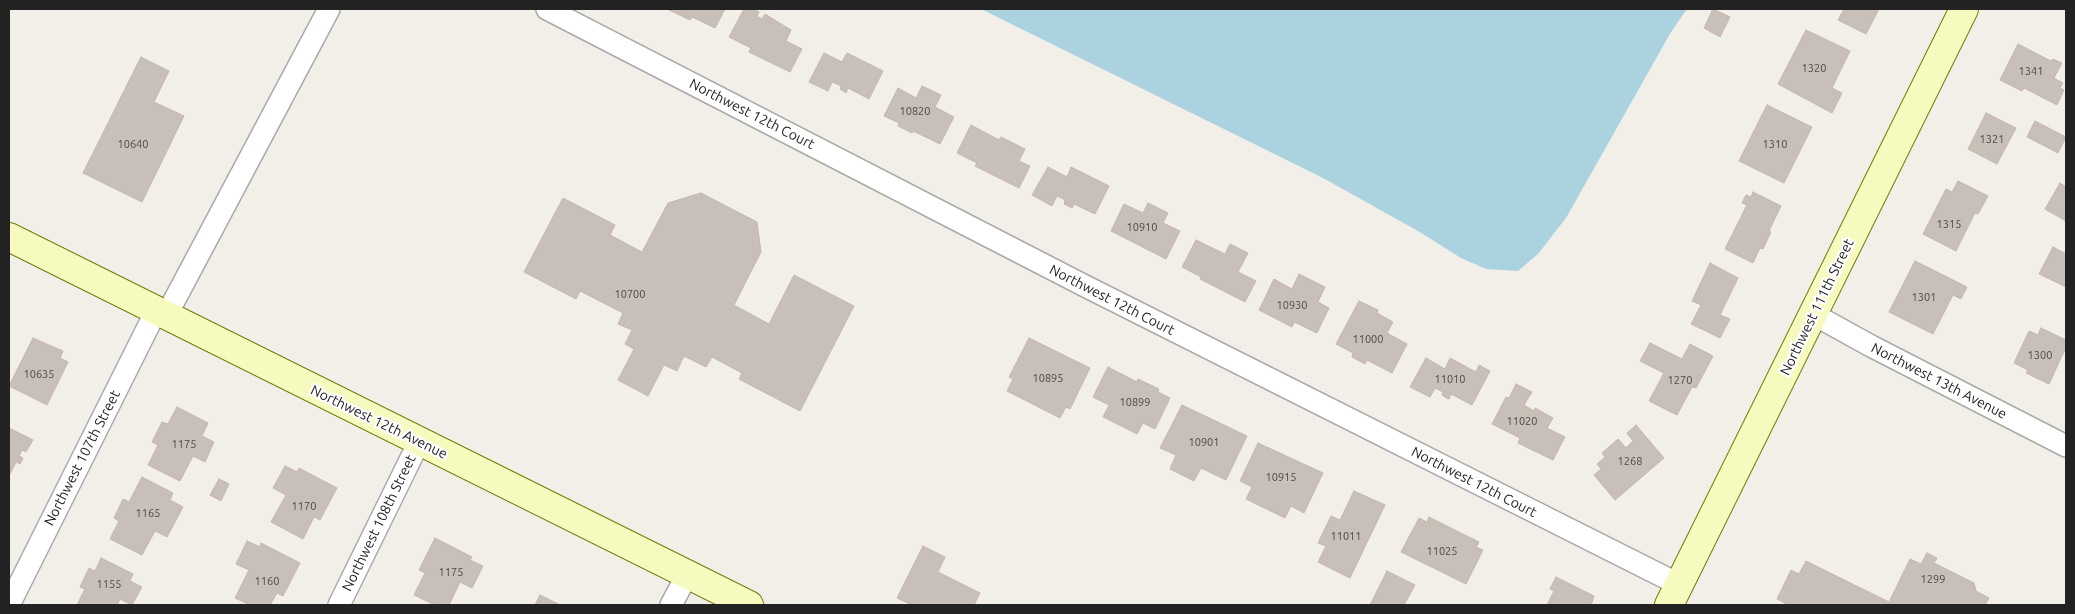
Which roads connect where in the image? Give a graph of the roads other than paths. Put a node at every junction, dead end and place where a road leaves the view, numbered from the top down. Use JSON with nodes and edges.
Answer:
{"nodes":[{"id":1,"x":329,"y":9,"type":"edge"},
{"id":2,"x":547,"y":9,"type":"edge"},
{"id":3,"x":1964,"y":9,"type":"edge"},
{"id":4,"x":9,"y":237,"type":"edge"},
{"id":5,"x":161,"y":314,"type":"junction"},
{"id":6,"x":1813,"y":314,"type":"junction"},
{"id":7,"x":420,"y":442,"type":"junction"},
{"id":8,"x":2066,"y":446,"type":"edge"},
{"id":9,"x":687,"y":575,"type":"junction"},
{"id":10,"x":1675,"y":595,"type":"edge"},
{"id":11,"x":9,"y":605,"type":"edge"},
{"id":12,"x":339,"y":605,"type":"edge"},
{"id":13,"x":671,"y":605,"type":"edge"},
{"id":14,"x":749,"y":605,"type":"edge"}],
"edges":[{"from":1,"to":5,"type":"street","name":"Northwest 107th Street"},
{"from":2,"to":10,"type":"street","name":"Northwest 12th Court"},
{"from":3,"to":6,"type":"street","name":"Northwest 111th Street"},
{"from":4,"to":5,"type":"street","name":"Northwest 12th Avenue"},
{"from":5,"to":7,"type":"street","name":"Northwest 12th Avenue"},
{"from":5,"to":11,"type":"street","name":"Northwest 107th Street"},
{"from":6,"to":8,"type":"street","name":"Northwest 13th Avenue"},
{"from":6,"to":10,"type":"street","name":"Northwest 111th Street"},
{"from":7,"to":9,"type":"street","name":"Northwest 12th Avenue"},
{"from":7,"to":12,"type":"street","name":"Northwest 108th Street"},
{"from":9,"to":13,"type":"street"},
{"from":9,"to":14,"type":"street","name":"Northwest 12th Avenue"}]}
